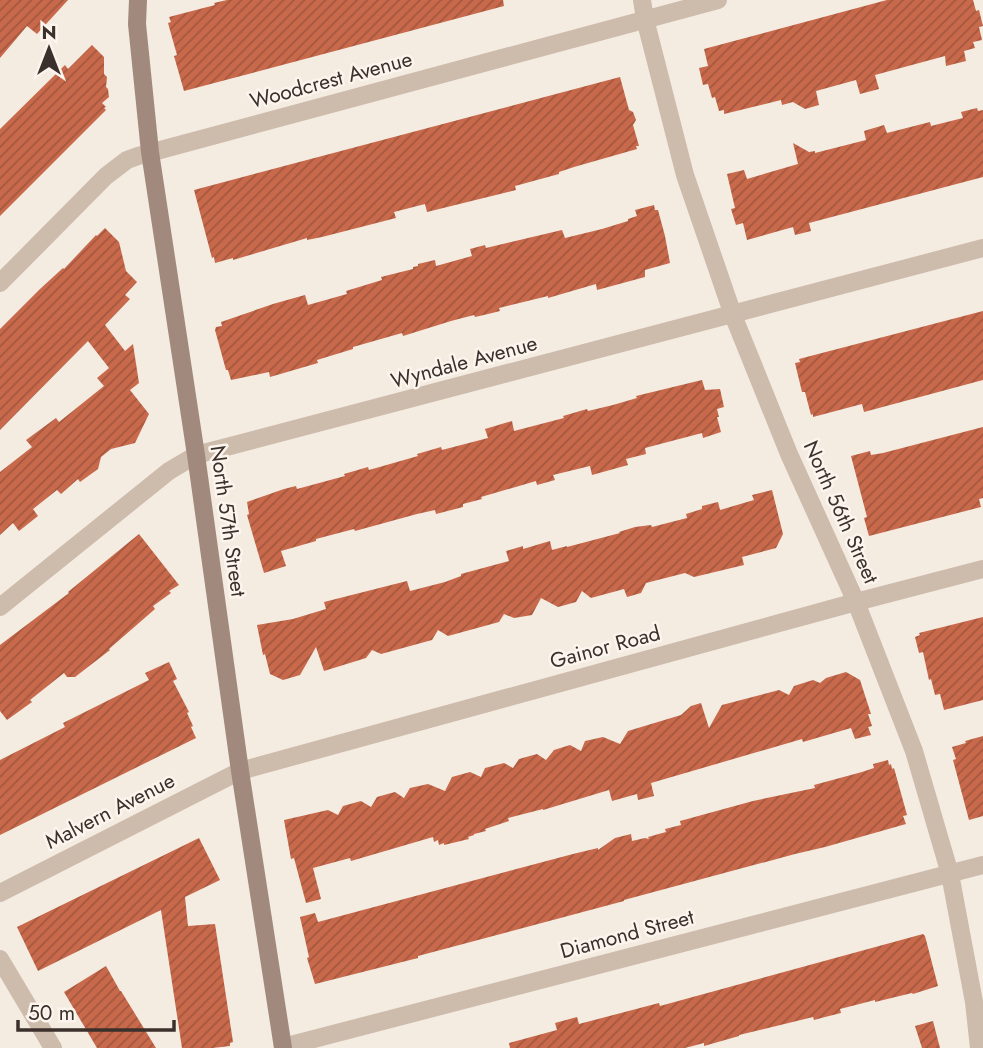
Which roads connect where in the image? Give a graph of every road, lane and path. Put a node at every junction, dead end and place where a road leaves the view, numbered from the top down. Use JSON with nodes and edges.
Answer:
{"nodes":[{"id":1,"x":642,"y":0,"type":"edge"},
{"id":2,"x":718,"y":0,"type":"edge"},
{"id":3,"x":137,"y":1,"type":"edge"},
{"id":4,"x":645,"y":19,"type":"junction"},
{"id":5,"x":150,"y":152,"type":"junction"},
{"id":6,"x":983,"y":248,"type":"edge"},
{"id":7,"x":0,"y":282,"type":"edge"},
{"id":8,"x":733,"y":315,"type":"junction"},
{"id":9,"x":196,"y":455,"type":"junction"},
{"id":10,"x":983,"y":569,"type":"edge"},
{"id":11,"x":856,"y":602,"type":"junction"},
{"id":12,"x":0,"y":607,"type":"edge"},
{"id":13,"x":240,"y":771,"type":"junction"},
{"id":14,"x":983,"y":865,"type":"edge"},
{"id":15,"x":950,"y":874,"type":"junction"},
{"id":16,"x":0,"y":892,"type":"edge"},
{"id":17,"x":0,"y":959,"type":"edge"},
{"id":18,"x":283,"y":1047,"type":"edge"},
{"id":19,"x":53,"y":1048,"type":"edge"},
{"id":20,"x":979,"y":1048,"type":"edge"}],
"edges":[{"from":1,"to":4,"type":"street","name":"North 56th Street"},
{"from":2,"to":4,"type":"street","name":"Woodcrest Avenue"},
{"from":3,"to":5,"type":"street","name":"North 57th Street"},
{"from":4,"to":5,"type":"street","name":"Woodcrest Avenue"},
{"from":4,"to":8,"type":"street","name":"North 56th Street"},
{"from":5,"to":7,"type":"street","name":"Woodcrest Avenue"},
{"from":5,"to":9,"type":"street","name":"North 57th Street"},
{"from":6,"to":8,"type":"street","name":"Wyndale Avenue"},
{"from":8,"to":9,"type":"street","name":"Wyndale Avenue"},
{"from":8,"to":11,"type":"street","name":"North 56th Street"},
{"from":9,"to":12,"type":"street","name":"Wyndale Avenue"},
{"from":9,"to":13,"type":"street","name":"North 57th Street"},
{"from":10,"to":11,"type":"street","name":"Gainor Road"},
{"from":11,"to":13,"type":"street","name":"Gainor Road"},
{"from":11,"to":15,"type":"street","name":"North 56th Street"},
{"from":13,"to":16,"type":"street","name":"Malvern Avenue"},
{"from":13,"to":18,"type":"street","name":"North 57th Street"},
{"from":14,"to":15,"type":"street","name":"Diamond Street"},
{"from":15,"to":18,"type":"street","name":"Diamond Street"},
{"from":15,"to":20,"type":"street","name":"North 56th Street"},
{"from":17,"to":19,"type":"street"}]}
